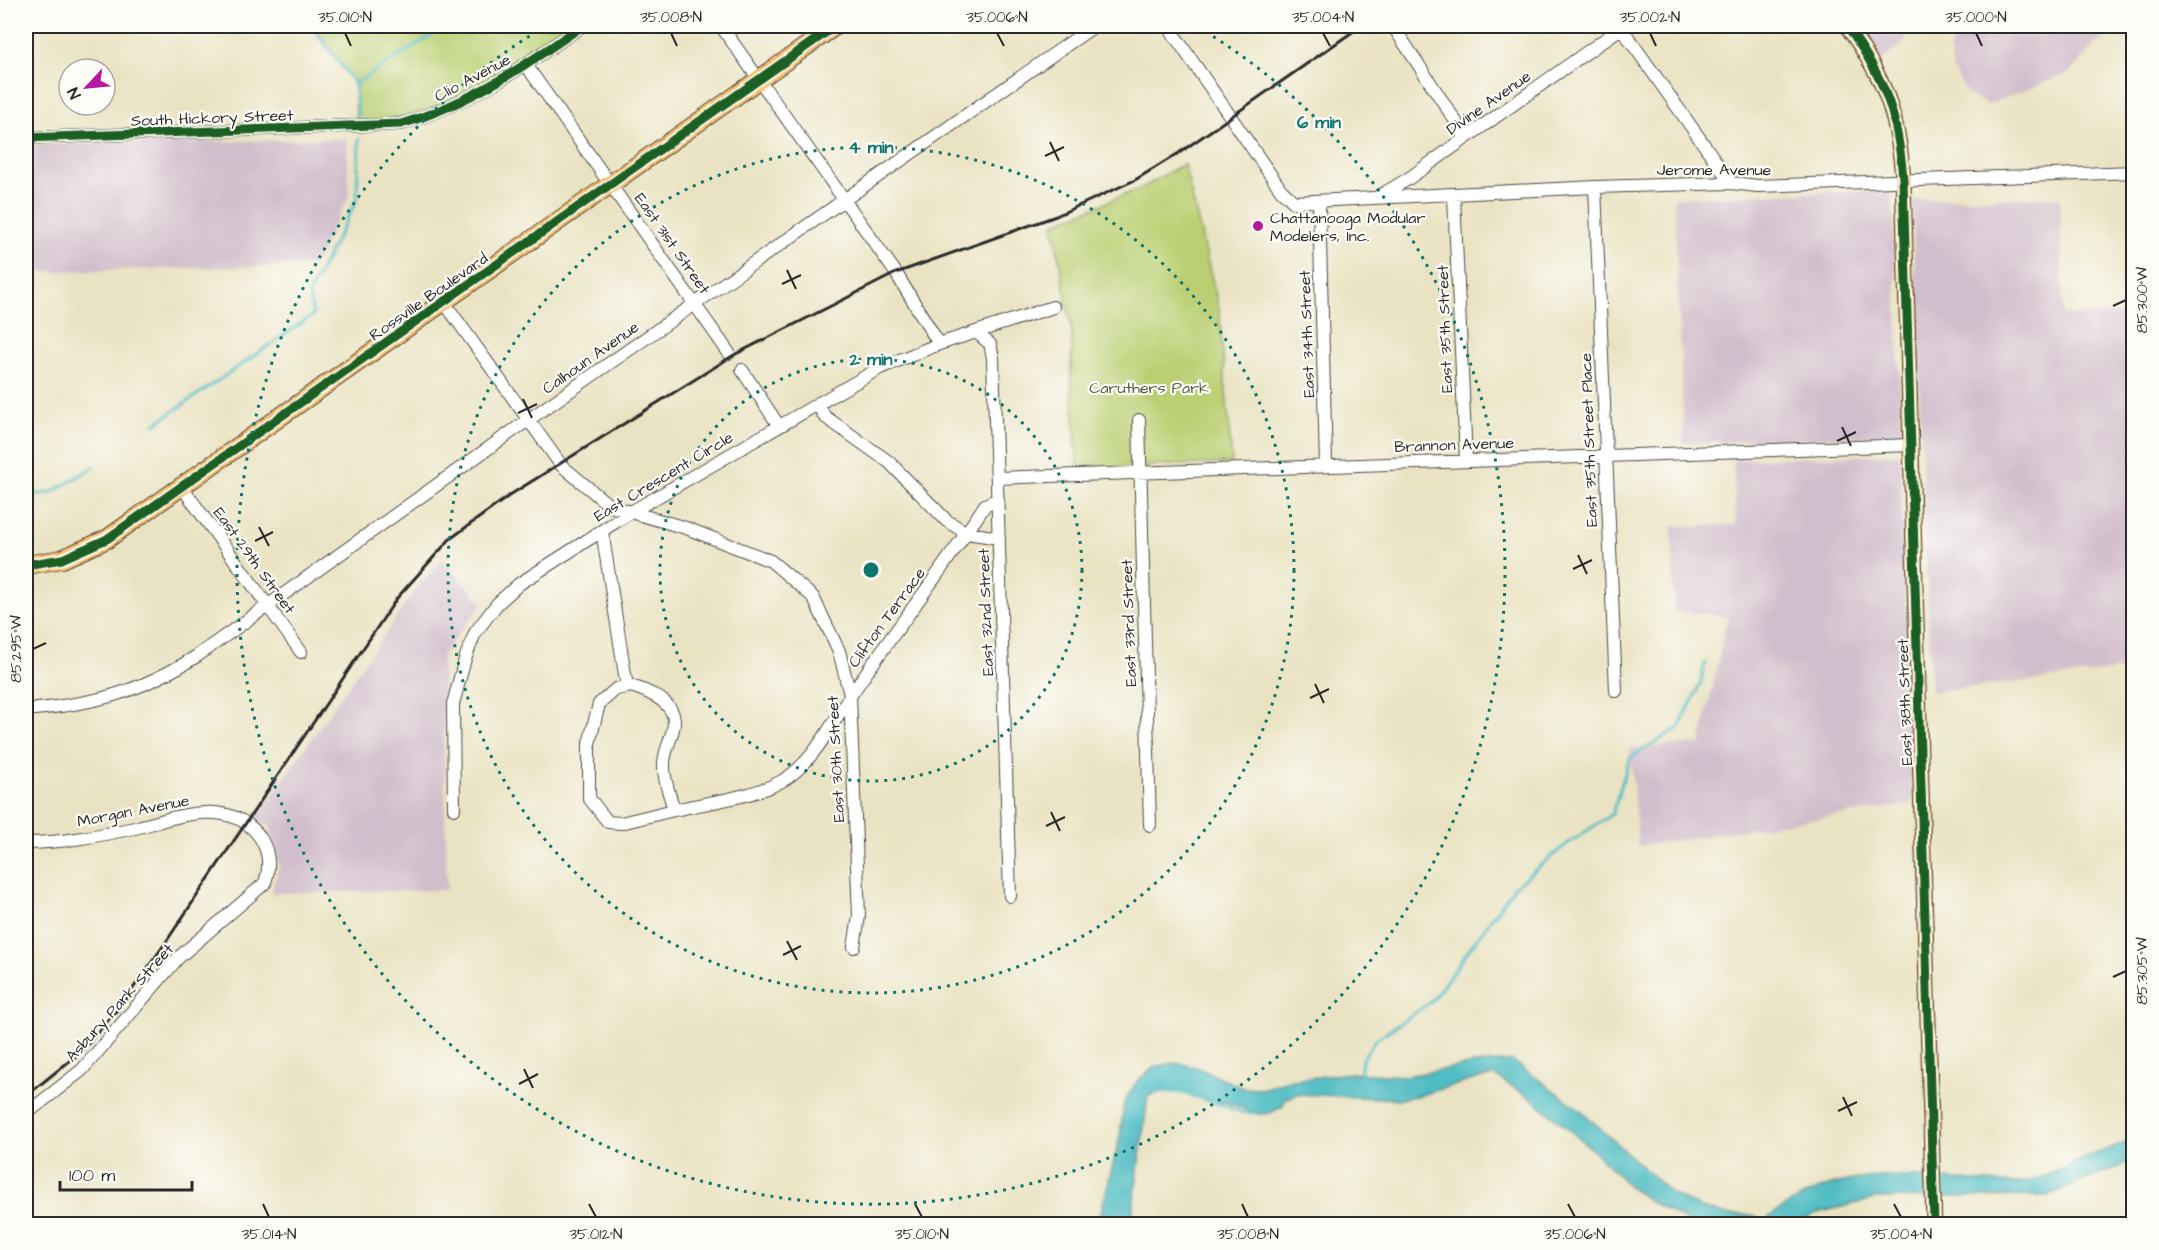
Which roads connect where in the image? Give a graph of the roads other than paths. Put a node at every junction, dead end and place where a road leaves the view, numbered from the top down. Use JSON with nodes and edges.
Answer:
{"nodes":[{"id":1,"x":582,"y":26,"type":"edge"},
{"id":2,"x":721,"y":26,"type":"edge"},
{"id":3,"x":835,"y":26,"type":"edge"},
{"id":4,"x":1095,"y":26,"type":"edge"},
{"id":5,"x":1168,"y":26,"type":"edge"},
{"id":6,"x":1393,"y":26,"type":"edge"},
{"id":7,"x":1847,"y":26,"type":"edge"},
{"id":8,"x":1620,"y":27,"type":"edge"},
{"id":9,"x":526,"y":65,"type":"junction"},
{"id":10,"x":759,"y":79,"type":"junction"},
{"id":11,"x":364,"y":127,"type":"joint"},
{"id":12,"x":1466,"y":137,"type":"junction"},
{"id":13,"x":26,"y":138,"type":"edge"},
{"id":14,"x":2133,"y":172,"type":"edge"},
{"id":15,"x":1903,"y":179,"type":"junction"},
{"id":16,"x":1731,"y":183,"type":"junction"},
{"id":17,"x":611,"y":184,"type":"junction"},
{"id":18,"x":1595,"y":187,"type":"junction"},
{"id":19,"x":1454,"y":196,"type":"junction"},
{"id":20,"x":846,"y":200,"type":"junction"},
{"id":21,"x":1372,"y":200,"type":"junction"},
{"id":22,"x":1319,"y":203,"type":"junction"},
{"id":23,"x":444,"y":303,"type":"junction"},
{"id":24,"x":696,"y":304,"type":"junction"},
{"id":25,"x":1053,"y":307,"type":"dead end"},
{"id":26,"x":977,"y":333,"type":"junction"},
{"id":27,"x":939,"y":344,"type":"junction"},
{"id":28,"x":729,"y":353,"type":"dead end"},
{"id":29,"x":742,"y":370,"type":"dead end"},
{"id":30,"x":818,"y":403,"type":"junction"},
{"id":31,"x":528,"y":420,"type":"junction"},
{"id":32,"x":1139,"y":420,"type":"dead end"},
{"id":33,"x":779,"y":426,"type":"junction"},
{"id":34,"x":1911,"y":445,"type":"junction"},
{"id":35,"x":1606,"y":456,"type":"junction"},
{"id":36,"x":1466,"y":460,"type":"junction"},
{"id":37,"x":1326,"y":465,"type":"junction"},
{"id":38,"x":1140,"y":471,"type":"junction"},
{"id":39,"x":998,"y":478,"type":"junction"},
{"id":40,"x":182,"y":487,"type":"junction"},
{"id":41,"x":998,"y":499,"type":"junction"},
{"id":42,"x":631,"y":512,"type":"junction"},
{"id":43,"x":602,"y":531,"type":"junction"},
{"id":44,"x":967,"y":533,"type":"junction"},
{"id":45,"x":999,"y":538,"type":"junction"},
{"id":46,"x":26,"y":565,"type":"edge"},
{"id":47,"x":268,"y":606,"type":"junction"},
{"id":48,"x":301,"y":652,"type":"dead end"},
{"id":49,"x":627,"y":687,"type":"junction"},
{"id":50,"x":1616,"y":691,"type":"dead end"},
{"id":51,"x":850,"y":695,"type":"junction"},
{"id":52,"x":26,"y":710,"type":"edge"},
{"id":53,"x":454,"y":809,"type":"dead end"},
{"id":54,"x":674,"y":810,"type":"junction"},
{"id":55,"x":245,"y":825,"type":"joint"},
{"id":56,"x":1150,"y":825,"type":"dead end"},
{"id":57,"x":26,"y":843,"type":"edge"},
{"id":58,"x":1010,"y":896,"type":"dead end"},
{"id":59,"x":854,"y":947,"type":"dead end"},
{"id":60,"x":26,"y":1114,"type":"edge"},
{"id":61,"x":1934,"y":1224,"type":"edge"}],
"edges":[{"from":1,"to":9,"type":"street","name":"Clio Avenue"},
{"from":2,"to":10,"type":"street"},
{"from":3,"to":10,"type":"highway","name":"Rossville Boulevard"},
{"from":4,"to":20,"type":"street","name":"Calhoun Avenue"},
{"from":5,"to":22,"type":"street","name":"Jerome Avenue"},
{"from":6,"to":12,"type":"street"},
{"from":7,"to":15,"type":"main road","name":"East 38th Street"},
{"from":8,"to":12,"type":"street","name":"Divine Avenue"},
{"from":8,"to":16,"type":"street"},
{"from":9,"to":11,"type":"street","name":"Clio Avenue"},
{"from":9,"to":17,"type":"street","name":"East 31st Street"},
{"from":10,"to":17,"type":"highway","name":"Rossville Boulevard"},
{"from":10,"to":20,"type":"street"},
{"from":11,"to":13,"type":"street","name":"South Hickory Street"},
{"from":12,"to":21,"type":"street","name":"Divine Avenue"},
{"from":14,"to":15,"type":"street","name":"Jerome Avenue"},
{"from":15,"to":16,"type":"street","name":"Jerome Avenue"},
{"from":15,"to":34,"type":"main road","name":"East 38th Street"},
{"from":16,"to":18,"type":"street","name":"Jerome Avenue"},
{"from":17,"to":23,"type":"highway","name":"Rossville Boulevard"},
{"from":17,"to":24,"type":"street","name":"East 31st Street"},
{"from":18,"to":19,"type":"street","name":"Jerome Avenue"},
{"from":18,"to":35,"type":"street","name":"East 35th Street Place"},
{"from":19,"to":21,"type":"street","name":"Jerome Avenue"},
{"from":19,"to":36,"type":"street","name":"East 35th Street"},
{"from":20,"to":24,"type":"street","name":"Calhoun Avenue"},
{"from":20,"to":27,"type":"street"},
{"from":21,"to":22,"type":"street","name":"Jerome Avenue"},
{"from":22,"to":37,"type":"street","name":"East 34th Street"},
{"from":23,"to":31,"type":"street","name":"East 30th Street"},
{"from":23,"to":40,"type":"highway","name":"Rossville Boulevard"},
{"from":24,"to":28,"type":"street","name":"East 31st Street"},
{"from":24,"to":31,"type":"street","name":"Calhoun Avenue"},
{"from":25,"to":26,"type":"street","name":"East Crescent Circle"},
{"from":26,"to":27,"type":"street","name":"East Crescent Circle"},
{"from":26,"to":39,"type":"street","name":"East 32nd Street"},
{"from":27,"to":30,"type":"street","name":"East Crescent Circle"},
{"from":29,"to":33,"type":"street"},
{"from":30,"to":33,"type":"street","name":"East Crescent Circle"},
{"from":30,"to":44,"type":"street"},
{"from":31,"to":42,"type":"street","name":"East 30th Street"},
{"from":31,"to":47,"type":"street","name":"Calhoun Avenue"},
{"from":32,"to":38,"type":"street","name":"East 33rd Street"},
{"from":33,"to":42,"type":"street","name":"East Crescent Circle"},
{"from":34,"to":35,"type":"street","name":"Brannon Avenue"},
{"from":34,"to":61,"type":"main road","name":"East 38th Street"},
{"from":35,"to":36,"type":"street","name":"Brannon Avenue"},
{"from":35,"to":50,"type":"street","name":"East 35th Street Place"},
{"from":36,"to":37,"type":"street","name":"Brannon Avenue"},
{"from":37,"to":38,"type":"street","name":"Brannon Avenue"},
{"from":38,"to":39,"type":"street","name":"Brannon Avenue"},
{"from":38,"to":56,"type":"street","name":"East 33rd Street"},
{"from":39,"to":41,"type":"street","name":"East 32nd Street"},
{"from":40,"to":46,"type":"highway","name":"Rossville Boulevard"},
{"from":40,"to":47,"type":"street","name":"East 29th Street"},
{"from":41,"to":44,"type":"street","name":"Clifton Terrace"},
{"from":41,"to":45,"type":"street","name":"East 32nd Street"},
{"from":42,"to":43,"type":"street","name":"East Crescent Circle"},
{"from":42,"to":51,"type":"street","name":"East 30th Street"},
{"from":43,"to":49,"type":"street"},
{"from":43,"to":53,"type":"street","name":"East Crescent Circle"},
{"from":44,"to":45,"type":"street"},
{"from":44,"to":51,"type":"street","name":"Clifton Terrace"},
{"from":45,"to":58,"type":"street","name":"East 32nd Street"},
{"from":47,"to":48,"type":"street","name":"East 29th Street"},
{"from":47,"to":52,"type":"street","name":"Calhoun Avenue"},
{"from":49,"to":54,"type":"street"},
{"from":49,"to":54,"type":"street","name":"Clifton Terrace"},
{"from":51,"to":54,"type":"street","name":"Clifton Terrace"},
{"from":51,"to":59,"type":"street","name":"East 30th Street"},
{"from":55,"to":57,"type":"street","name":"Morgan Avenue"},
{"from":55,"to":60,"type":"street","name":"Asbury Park Street"}]}
